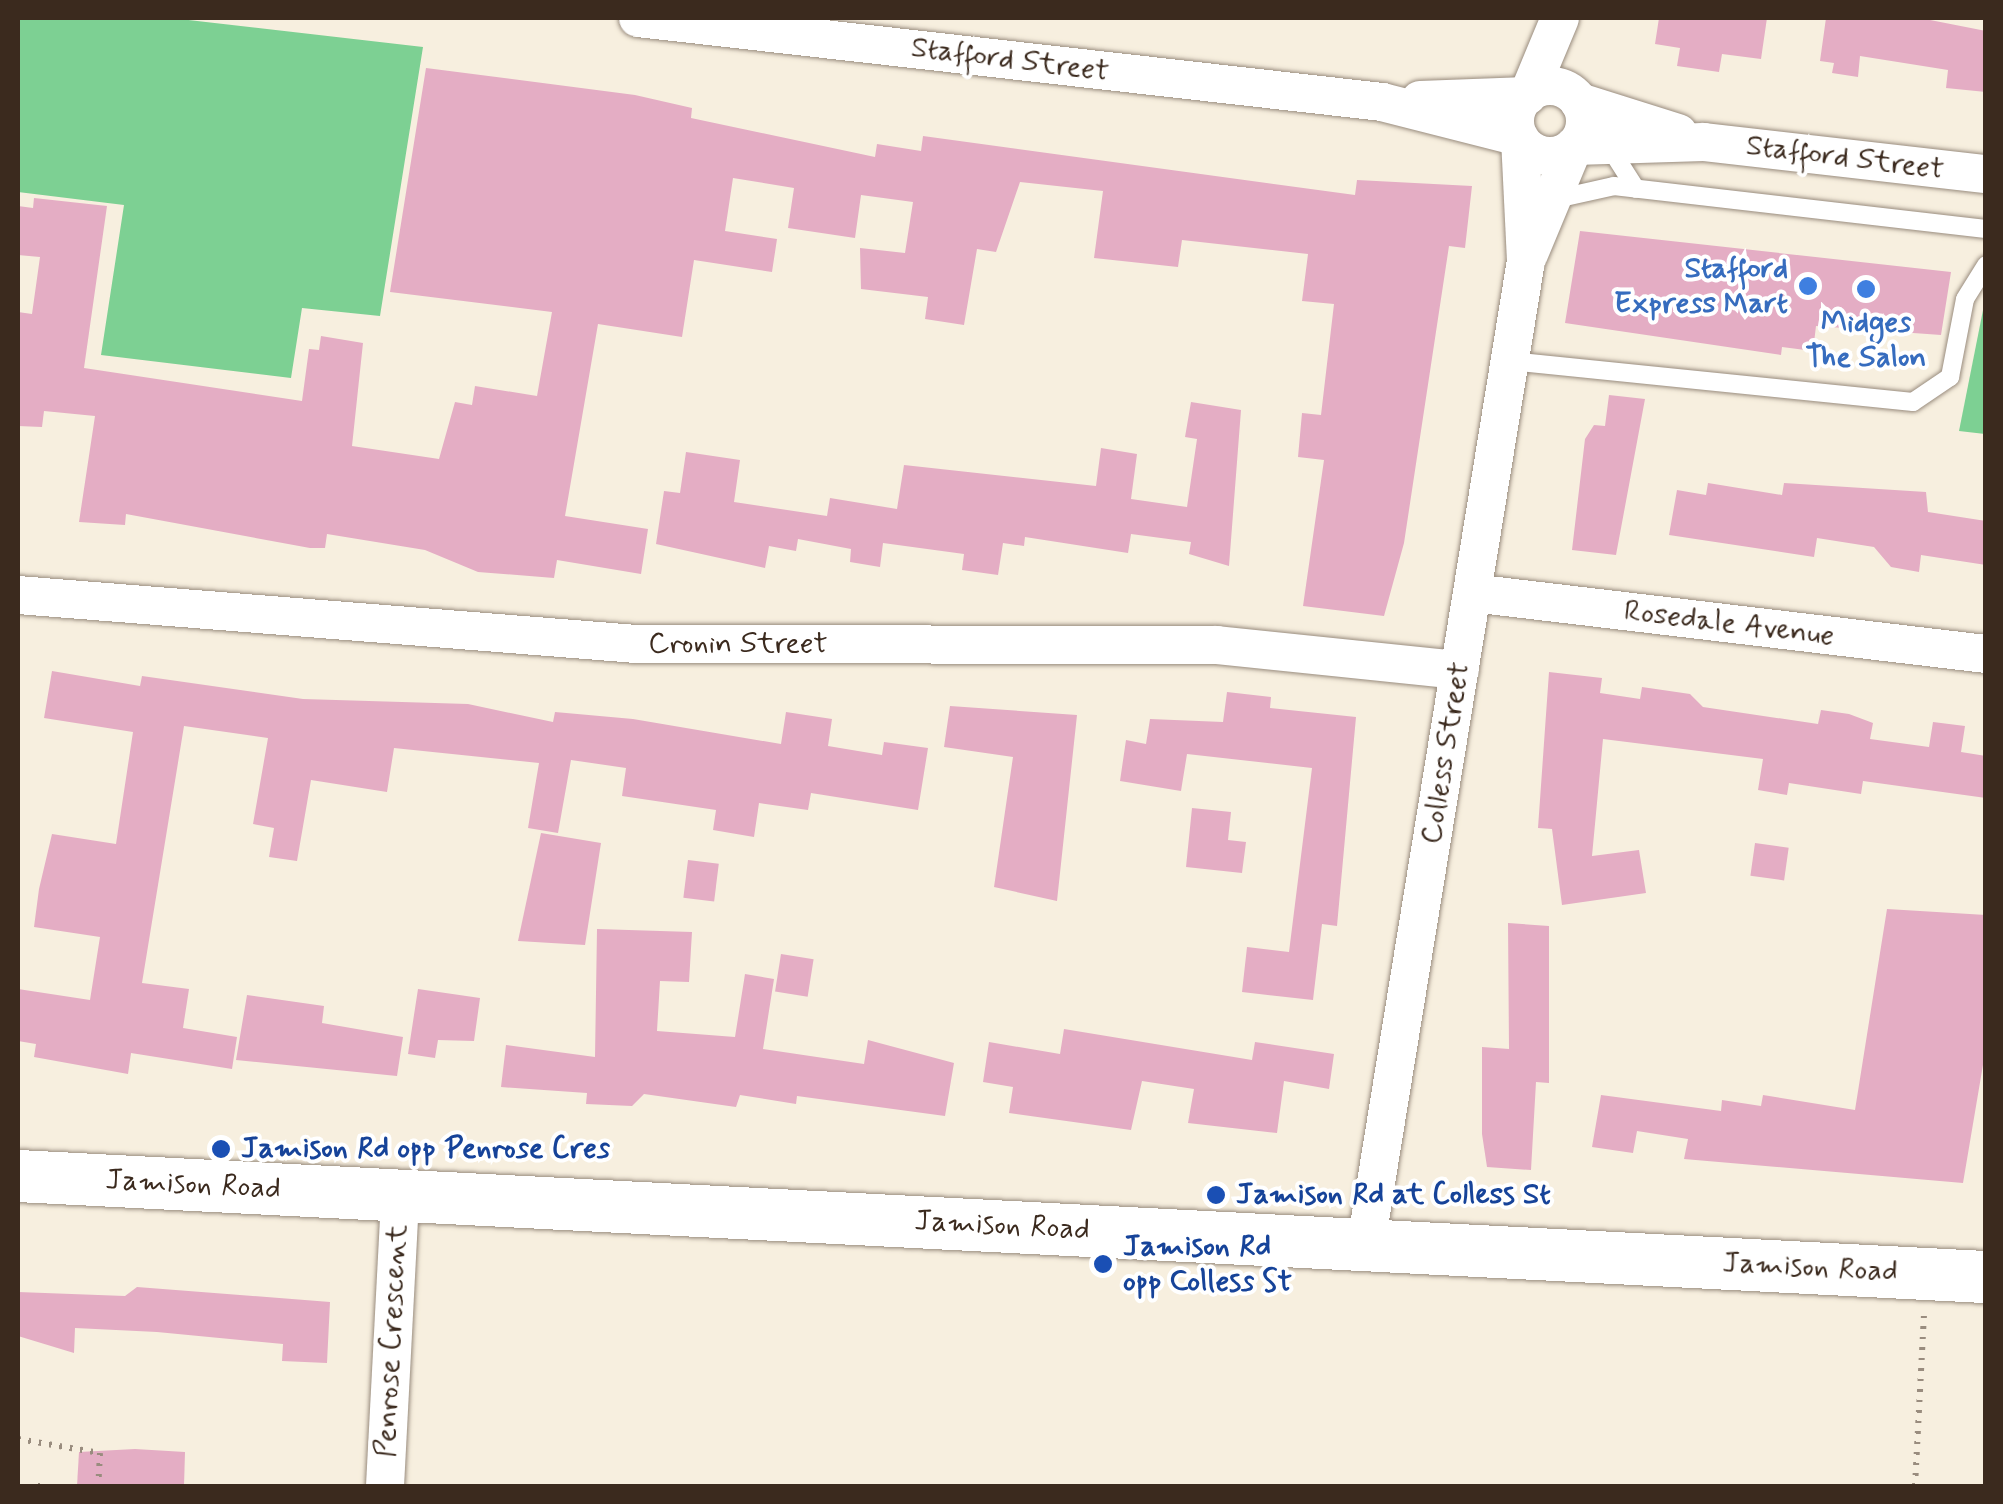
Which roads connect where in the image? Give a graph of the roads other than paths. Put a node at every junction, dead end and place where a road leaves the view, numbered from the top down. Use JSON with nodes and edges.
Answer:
{"nodes":[{"id":1,"x":638,"y":18,"type":"edge"},
{"id":2,"x":1560,"y":18,"type":"edge"},
{"id":3,"x":1570,"y":18,"type":"edge"},
{"id":4,"x":1527,"y":95,"type":"junction"},
{"id":5,"x":1578,"y":101,"type":"junction"},
{"id":6,"x":1382,"y":102,"type":"junction"},
{"id":7,"x":1519,"y":138,"type":"junction"},
{"id":8,"x":1704,"y":142,"type":"junction"},
{"id":9,"x":1586,"y":146,"type":"junction"},
{"id":10,"x":1986,"y":174,"type":"edge"},
{"id":11,"x":1636,"y":188,"type":"junction"},
{"id":12,"x":1552,"y":200,"type":"junction"},
{"id":13,"x":1986,"y":229,"type":"edge"},
{"id":14,"x":1526,"y":261,"type":"junction"},
{"id":15,"x":1986,"y":265,"type":"edge"},
{"id":16,"x":1510,"y":360,"type":"junction"},
{"id":17,"x":1472,"y":593,"type":"junction"},
{"id":18,"x":18,"y":596,"type":"edge"},
{"id":19,"x":1986,"y":654,"type":"edge"},
{"id":20,"x":1460,"y":670,"type":"junction"},
{"id":21,"x":18,"y":1176,"type":"edge"},
{"id":22,"x":400,"y":1196,"type":"junction"},
{"id":23,"x":1366,"y":1244,"type":"junction"},
{"id":24,"x":1986,"y":1277,"type":"edge"},
{"id":25,"x":385,"y":1486,"type":"edge"}],
"edges":[{"from":1,"to":6,"type":"street","name":"Stafford Street"},
{"from":2,"to":4,"type":"street"},
{"from":3,"to":5,"type":"street"},
{"from":4,"to":5,"type":"street"},
{"from":4,"to":6,"type":"street","name":"Stafford Street"},
{"from":4,"to":7,"type":"street"},
{"from":5,"to":8,"type":"street","name":"Stafford Street"},
{"from":5,"to":9,"type":"street"},
{"from":6,"to":7,"type":"street","name":"Stafford Street"},
{"from":7,"to":9,"type":"street"},
{"from":7,"to":14,"type":"street","name":"Colless Street"},
{"from":8,"to":9,"type":"street","name":"Stafford Street"},
{"from":8,"to":10,"type":"street","name":"Stafford Street"},
{"from":9,"to":11,"type":"lane"},
{"from":9,"to":12,"type":"street","name":"Colless Street"},
{"from":11,"to":12,"type":"lane"},
{"from":11,"to":13,"type":"lane"},
{"from":12,"to":14,"type":"street","name":"Colless Street"},
{"from":14,"to":16,"type":"street","name":"Colless Street"},
{"from":15,"to":16,"type":"lane"},
{"from":16,"to":17,"type":"street","name":"Colless Street"},
{"from":17,"to":19,"type":"street","name":"Rosedale Avenue"},
{"from":17,"to":20,"type":"street","name":"Colless Street"},
{"from":18,"to":20,"type":"street","name":"Cronin Street"},
{"from":20,"to":23,"type":"street","name":"Colless Street"},
{"from":21,"to":22,"type":"main road","name":"Jamison Road"},
{"from":22,"to":23,"type":"main road","name":"Jamison Road"},
{"from":22,"to":25,"type":"street","name":"Penrose Crescent"},
{"from":23,"to":24,"type":"main road","name":"Jamison Road"}]}
